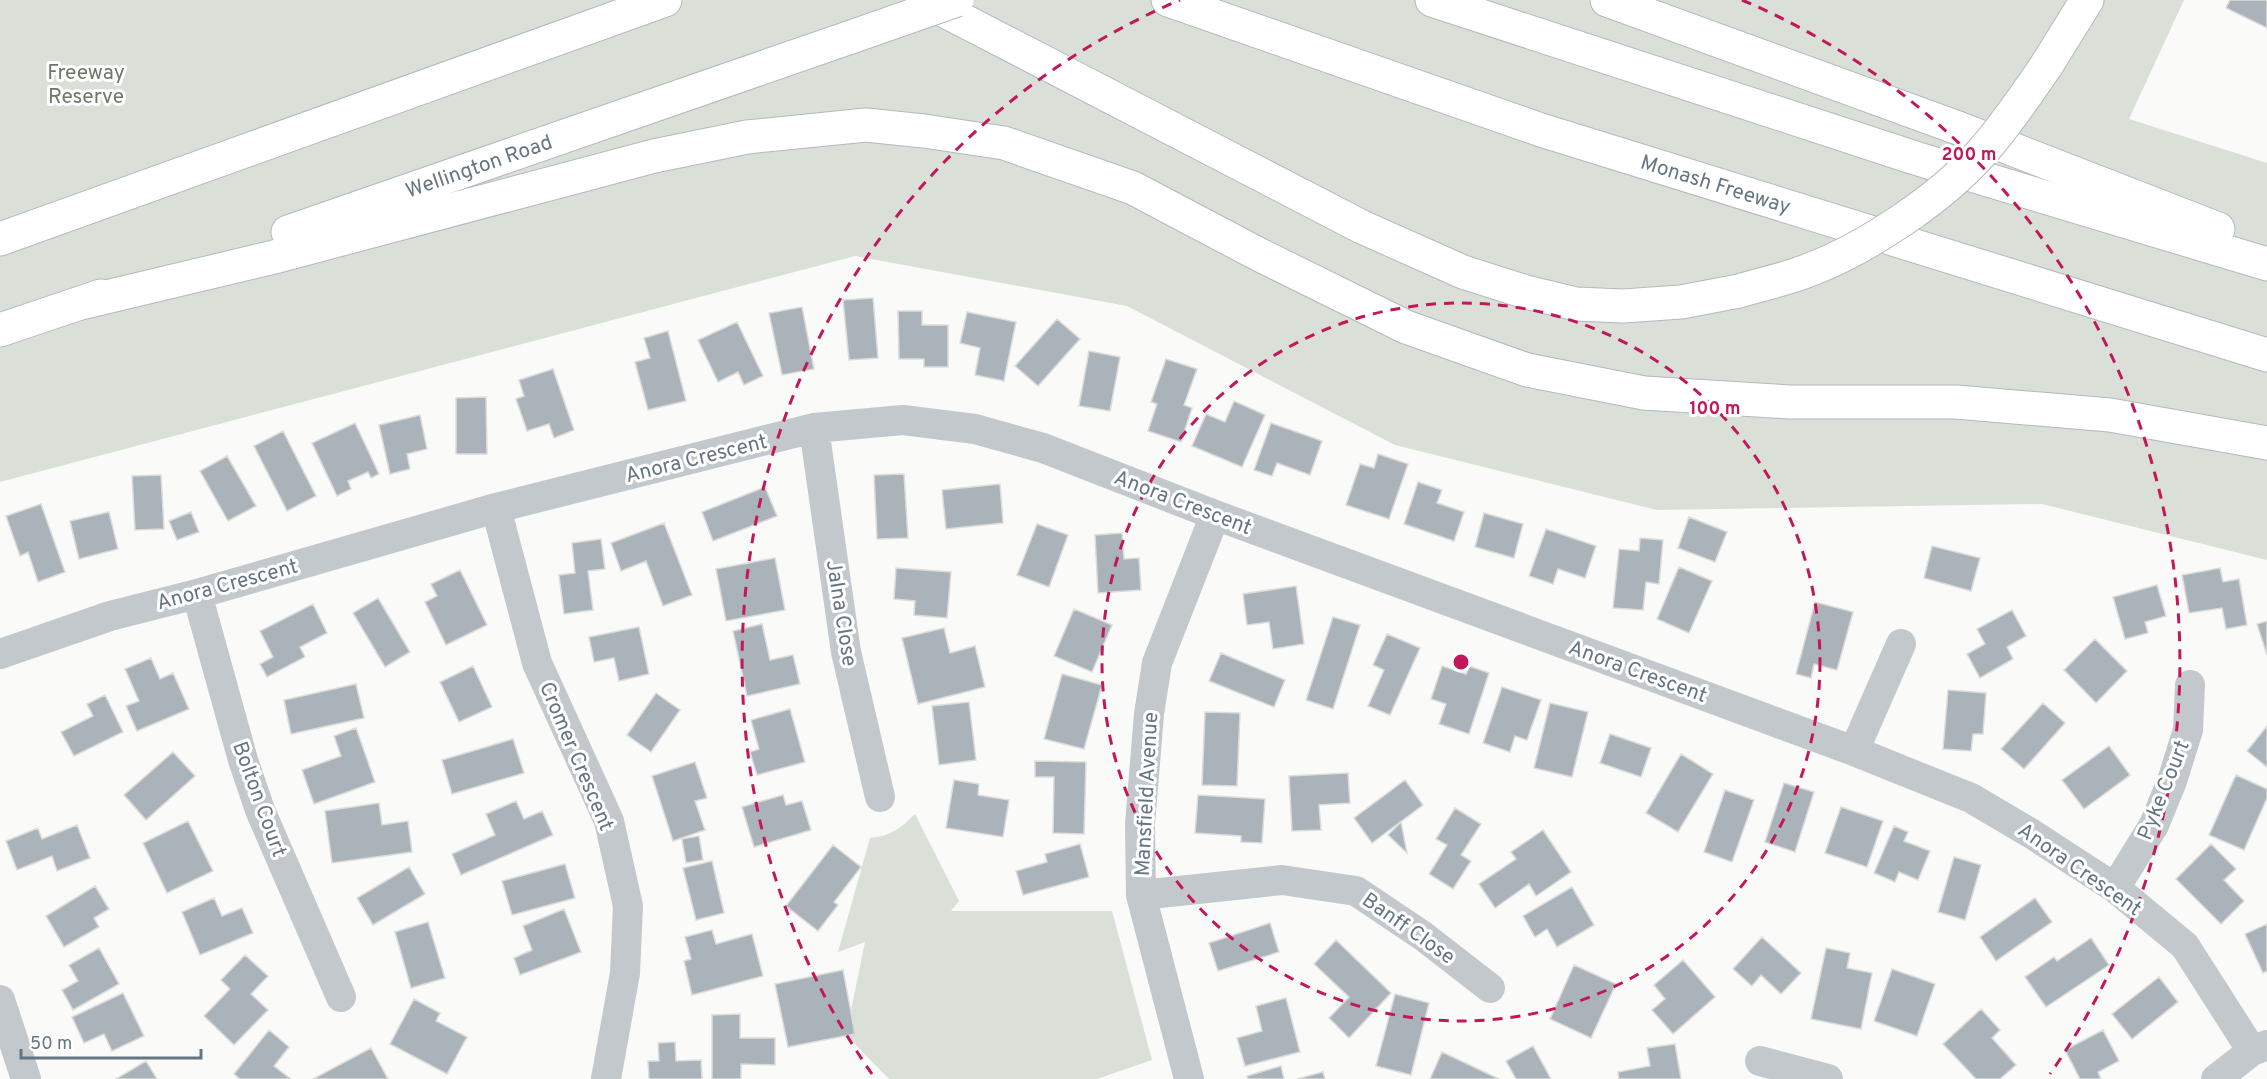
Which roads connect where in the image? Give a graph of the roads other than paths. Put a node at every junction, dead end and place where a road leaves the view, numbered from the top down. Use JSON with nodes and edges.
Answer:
{"nodes":[{"id":1,"x":665,"y":0,"type":"edge"},
{"id":2,"x":924,"y":0,"type":"edge"},
{"id":3,"x":957,"y":0,"type":"edge"},
{"id":4,"x":1168,"y":0,"type":"edge"},
{"id":5,"x":1432,"y":0,"type":"edge"},
{"id":6,"x":1607,"y":0,"type":"edge"},
{"id":7,"x":2087,"y":0,"type":"edge"},
{"id":8,"x":0,"y":239,"type":"edge"},
{"id":9,"x":2267,"y":248,"type":"edge"},
{"id":10,"x":2267,"y":264,"type":"edge"},
{"id":11,"x":81,"y":303,"type":"junction"},
{"id":12,"x":0,"y":330,"type":"edge"},
{"id":13,"x":2267,"y":356,"type":"edge"},
{"id":14,"x":813,"y":428,"type":"junction"},
{"id":15,"x":2267,"y":443,"type":"edge"},
{"id":16,"x":496,"y":508,"type":"junction"},
{"id":17,"x":1215,"y":515,"type":"junction"},
{"id":18,"x":197,"y":594,"type":"junction"},
{"id":19,"x":1901,"y":644,"type":"dead end"},
{"id":20,"x":0,"y":654,"type":"edge"},
{"id":21,"x":2190,"y":685,"type":"dead end"},
{"id":22,"x":1854,"y":751,"type":"junction"},
{"id":23,"x":880,"y":797,"type":"dead end"},
{"id":24,"x":2115,"y":888,"type":"junction"},
{"id":25,"x":1142,"y":895,"type":"junction"},
{"id":26,"x":1490,"y":988,"type":"dead end"},
{"id":27,"x":341,"y":997,"type":"dead end"},
{"id":28,"x":0,"y":1000,"type":"edge"},
{"id":29,"x":2260,"y":1048,"type":"edge"},
{"id":30,"x":1760,"y":1061,"type":"dead end"},
{"id":31,"x":26,"y":1079,"type":"edge"},
{"id":32,"x":606,"y":1079,"type":"edge"},
{"id":33,"x":1189,"y":1079,"type":"edge"},
{"id":34,"x":1828,"y":1079,"type":"edge"},
{"id":35,"x":2216,"y":1079,"type":"edge"}],
"edges":[{"from":1,"to":8,"type":"highway"},
{"from":2,"to":7,"type":"highway","bridge":true},
{"from":3,"to":11,"type":"highway","name":"Wellington Road","bridge":true},
{"from":4,"to":13,"type":"highway","name":"Monash Freeway"},
{"from":5,"to":10,"type":"highway"},
{"from":6,"to":9,"type":"highway"},
{"from":11,"to":12,"type":"highway","name":"Wellington Road"},
{"from":11,"to":15,"type":"highway"},
{"from":14,"to":16,"type":"street","name":"Anora Crescent"},
{"from":14,"to":17,"type":"street","name":"Anora Crescent"},
{"from":14,"to":23,"type":"street","name":"Jalna Close"},
{"from":16,"to":18,"type":"street","name":"Anora Crescent"},
{"from":16,"to":32,"type":"street","name":"Cromer Crescent"},
{"from":17,"to":22,"type":"street","name":"Anora Crescent"},
{"from":17,"to":25,"type":"street","name":"Mansfield Avenue"},
{"from":18,"to":20,"type":"street","name":"Anora Crescent"},
{"from":18,"to":27,"type":"street","name":"Bolton Court"},
{"from":19,"to":22,"type":"street"},
{"from":21,"to":24,"type":"street","name":"Pyke Court"},
{"from":22,"to":24,"type":"street","name":"Anora Crescent"},
{"from":24,"to":29,"type":"street","name":"Anora Crescent"},
{"from":25,"to":26,"type":"street","name":"Banff Close"},
{"from":25,"to":33,"type":"street","name":"Mansfield Avenue"},
{"from":28,"to":31,"type":"street"},
{"from":29,"to":35,"type":"street"},
{"from":30,"to":34,"type":"street"}]}
